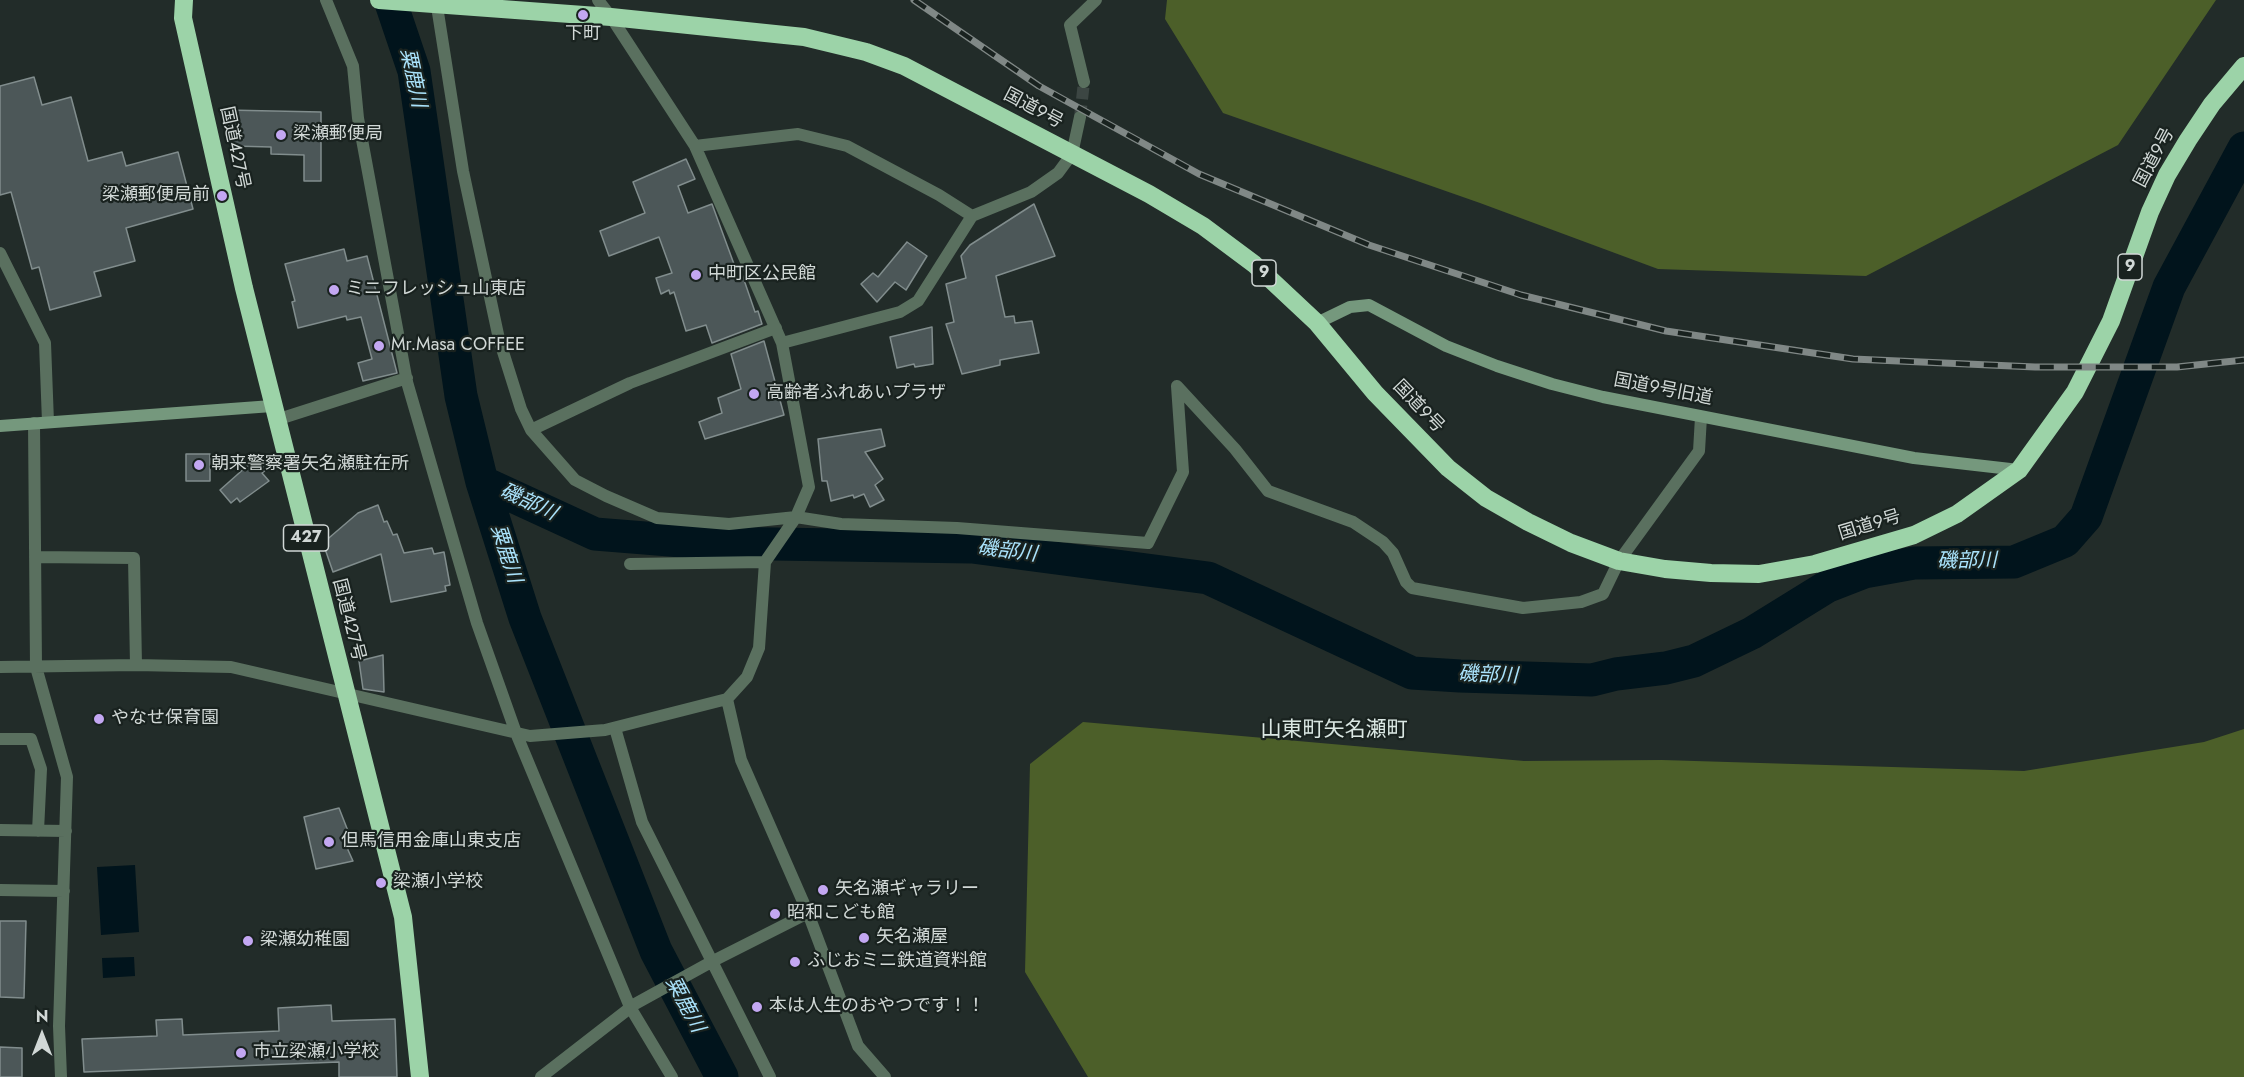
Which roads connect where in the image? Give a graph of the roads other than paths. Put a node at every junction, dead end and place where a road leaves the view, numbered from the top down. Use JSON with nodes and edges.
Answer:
{"nodes":[{"id":1,"x":184,"y":0,"type":"edge"},
{"id":2,"x":326,"y":0,"type":"edge"},
{"id":3,"x":379,"y":0,"type":"edge"},
{"id":4,"x":598,"y":0,"type":"edge"},
{"id":5,"x":1096,"y":0,"type":"edge"},
{"id":6,"x":433,"y":3,"type":"edge"},
{"id":7,"x":611,"y":17,"type":"junction"},
{"id":8,"x":2244,"y":66,"type":"edge"},
{"id":9,"x":1084,"y":82,"type":"tunnel mouth"},
{"id":10,"x":1080,"y":117,"type":"tunnel mouth"},
{"id":11,"x":695,"y":146,"type":"junction"},
{"id":12,"x":1072,"y":153,"type":"junction"},
{"id":13,"x":972,"y":216,"type":"junction"},
{"id":14,"x":0,"y":253,"type":"edge"},
{"id":15,"x":1317,"y":323,"type":"junction"},
{"id":16,"x":776,"y":328,"type":"junction"},
{"id":17,"x":782,"y":343,"type":"junction"},
{"id":18,"x":407,"y":378,"type":"junction"},
{"id":19,"x":274,"y":413,"type":"junction"},
{"id":20,"x":1701,"y":417,"type":"junction"},
{"id":21,"x":48,"y":422,"type":"junction"},
{"id":22,"x":33,"y":423,"type":"junction"},
{"id":23,"x":0,"y":426,"type":"edge"},
{"id":24,"x":531,"y":430,"type":"junction"},
{"id":25,"x":2019,"y":470,"type":"junction"},
{"id":26,"x":796,"y":518,"type":"junction"},
{"id":27,"x":35,"y":557,"type":"junction"},
{"id":28,"x":1619,"y":561,"type":"junction"},
{"id":29,"x":765,"y":562,"type":"junction"},
{"id":30,"x":630,"y":564,"type":"dead end"},
{"id":31,"x":136,"y":665,"type":"junction"},
{"id":32,"x":0,"y":667,"type":"edge"},
{"id":33,"x":36,"y":667,"type":"junction"},
{"id":34,"x":345,"y":693,"type":"junction"},
{"id":35,"x":727,"y":699,"type":"junction"},
{"id":36,"x":610,"y":729,"type":"junction"},
{"id":37,"x":516,"y":733,"type":"junction"},
{"id":38,"x":0,"y":739,"type":"edge"},
{"id":39,"x":0,"y":830,"type":"edge"},
{"id":40,"x":38,"y":831,"type":"junction"},
{"id":41,"x":66,"y":831,"type":"junction"},
{"id":42,"x":0,"y":890,"type":"edge"},
{"id":43,"x":64,"y":891,"type":"junction"},
{"id":44,"x":808,"y":913,"type":"junction"},
{"id":45,"x":710,"y":963,"type":"junction"},
{"id":46,"x":633,"y":1006,"type":"junction"},
{"id":47,"x":61,"y":1077,"type":"edge"},
{"id":48,"x":420,"y":1077,"type":"edge"},
{"id":49,"x":541,"y":1077,"type":"edge"},
{"id":50,"x":672,"y":1077,"type":"edge"},
{"id":51,"x":770,"y":1077,"type":"edge"},
{"id":52,"x":885,"y":1077,"type":"edge"}],
"edges":[{"from":1,"to":19,"type":"highway","name":"国道427号","number":"427"},
{"from":2,"to":18,"type":"street"},
{"from":3,"to":6,"type":"highway","name":"国道9号","number":"9"},
{"from":4,"to":7,"type":"street"},
{"from":5,"to":9,"type":"street"},
{"from":6,"to":7,"type":"highway","name":"国道9号","number":"9"},
{"from":6,"to":24,"type":"street"},
{"from":7,"to":11,"type":"street"},
{"from":7,"to":12,"type":"highway","name":"国道9号","number":"9"},
{"from":8,"to":25,"type":"highway","name":"国道9号","number":"9"},
{"from":10,"to":12,"type":"street"},
{"from":11,"to":13,"type":"street"},
{"from":11,"to":16,"type":"street"},
{"from":12,"to":13,"type":"street"},
{"from":12,"to":15,"type":"highway","name":"国道9号","number":"9"},
{"from":13,"to":17,"type":"street"},
{"from":14,"to":21,"type":"street"},
{"from":15,"to":20,"type":"street","name":"国道9号旧道"},
{"from":15,"to":28,"type":"highway","name":"国道9号","number":"9"},
{"from":16,"to":17,"type":"street"},
{"from":16,"to":24,"type":"street"},
{"from":17,"to":26,"type":"street"},
{"from":18,"to":19,"type":"street"},
{"from":18,"to":37,"type":"street"},
{"from":19,"to":21,"type":"street"},
{"from":19,"to":34,"type":"highway","name":"国道427号","number":"427"},
{"from":20,"to":25,"type":"street","name":"国道9号旧道"},
{"from":20,"to":28,"type":"street"},
{"from":21,"to":22,"type":"street"},
{"from":22,"to":23,"type":"street"},
{"from":22,"to":27,"type":"street"},
{"from":24,"to":26,"type":"street"},
{"from":25,"to":28,"type":"highway","name":"国道9号","number":"9"},
{"from":26,"to":28,"type":"street"},
{"from":26,"to":29,"type":"street"},
{"from":27,"to":31,"type":"street"},
{"from":27,"to":33,"type":"street"},
{"from":29,"to":30,"type":"street"},
{"from":29,"to":35,"type":"street"},
{"from":31,"to":33,"type":"street"},
{"from":31,"to":34,"type":"street"},
{"from":32,"to":33,"type":"street"},
{"from":33,"to":41,"type":"street"},
{"from":34,"to":37,"type":"street"},
{"from":34,"to":48,"type":"highway","name":"国道427号","number":"427"},
{"from":35,"to":36,"type":"street"},
{"from":35,"to":44,"type":"street"},
{"from":36,"to":37,"type":"street"},
{"from":36,"to":45,"type":"street"},
{"from":37,"to":46,"type":"street"},
{"from":38,"to":40,"type":"street"},
{"from":39,"to":40,"type":"street"},
{"from":40,"to":41,"type":"street"},
{"from":41,"to":43,"type":"street"},
{"from":42,"to":43,"type":"street"},
{"from":43,"to":47,"type":"street"},
{"from":44,"to":45,"type":"street"},
{"from":44,"to":52,"type":"street"},
{"from":45,"to":46,"type":"street"},
{"from":45,"to":51,"type":"street"},
{"from":46,"to":49,"type":"street"},
{"from":46,"to":50,"type":"street"}]}
